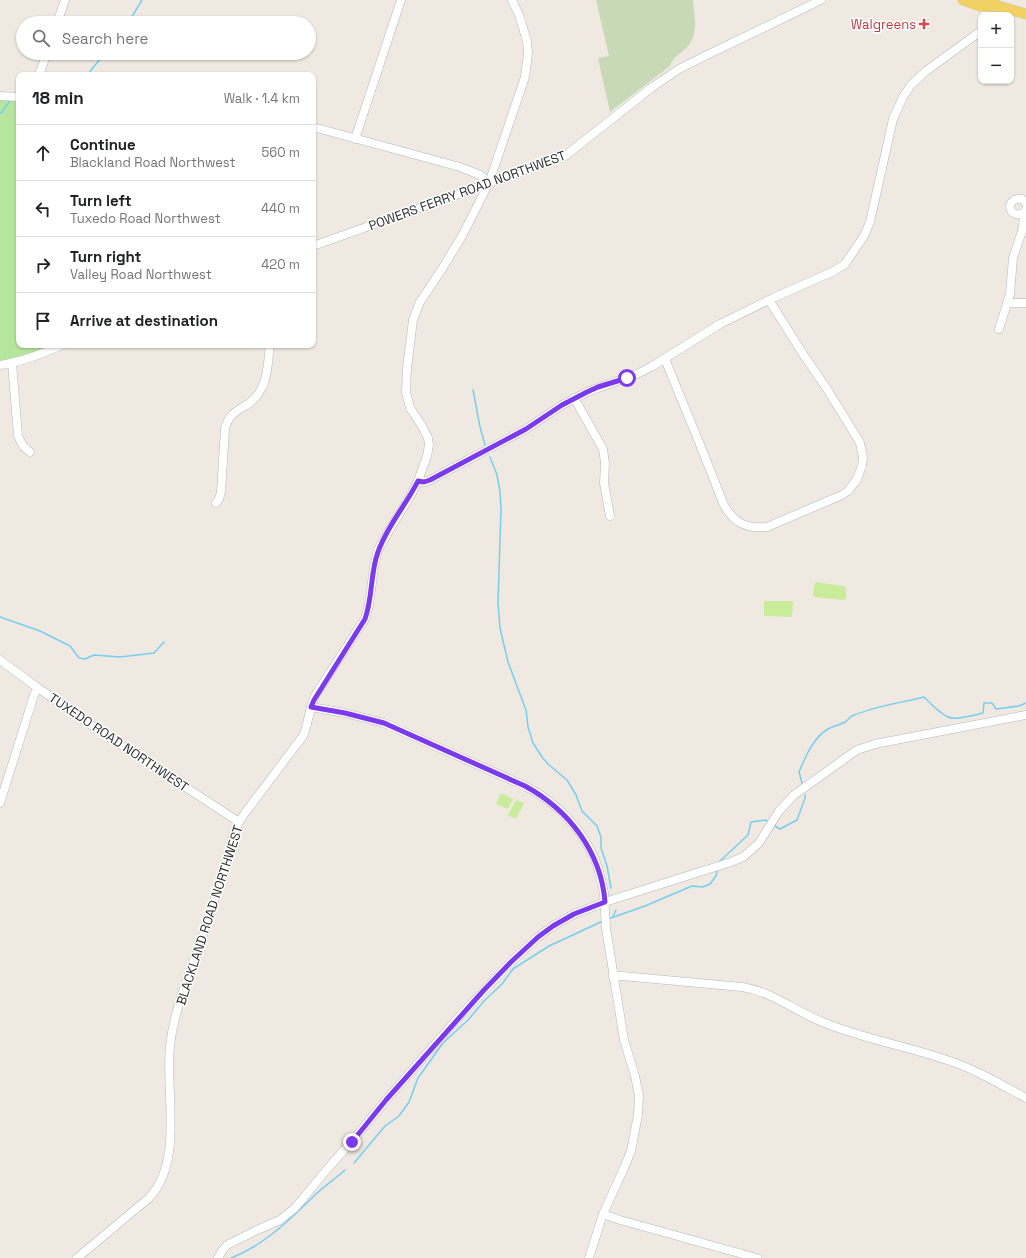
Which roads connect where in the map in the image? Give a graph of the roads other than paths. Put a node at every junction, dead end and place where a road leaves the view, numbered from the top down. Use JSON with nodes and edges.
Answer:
{"nodes":[{"id":1,"x":65,"y":0,"type":"edge"},
{"id":2,"x":402,"y":0,"type":"edge"},
{"id":3,"x":512,"y":0,"type":"edge"},
{"id":4,"x":822,"y":0,"type":"edge"},
{"id":5,"x":963,"y":0,"type":"edge"},
{"id":6,"x":1026,"y":4,"type":"edge"},
{"id":7,"x":986,"y":7,"type":"edge"},
{"id":8,"x":1007,"y":12,"type":"edge"},
{"id":9,"x":1011,"y":12,"type":"edge"},
{"id":10,"x":1014,"y":13,"type":"edge"},
{"id":11,"x":1026,"y":14,"type":"edge"},
{"id":12,"x":59,"y":16,"type":"edge"},
{"id":13,"x":978,"y":33,"type":"edge"},
{"id":14,"x":44,"y":60,"type":"edge"},
{"id":15,"x":40,"y":72,"type":"edge"},
{"id":16,"x":0,"y":96,"type":"edge"},
{"id":17,"x":16,"y":97,"type":"edge"},
{"id":18,"x":316,"y":128,"type":"edge"},
{"id":19,"x":355,"y":139,"type":"junction"},
{"id":20,"x":489,"y":183,"type":"junction"},
{"id":21,"x":1026,"y":204,"type":"edge"},
{"id":22,"x":1025,"y":211,"type":"edge"},
{"id":23,"x":316,"y":245,"type":"edge"},
{"id":24,"x":769,"y":300,"type":"junction"},
{"id":25,"x":1008,"y":303,"type":"junction"},
{"id":26,"x":1026,"y":303,"type":"edge"},
{"id":27,"x":999,"y":329,"type":"dead end"},
{"id":28,"x":55,"y":348,"type":"edge"},
{"id":29,"x":270,"y":348,"type":"edge"},
{"id":30,"x":665,"y":359,"type":"junction"},
{"id":31,"x":12,"y":363,"type":"junction"},
{"id":32,"x":0,"y":365,"type":"edge"},
{"id":33,"x":574,"y":398,"type":"junction"},
{"id":34,"x":30,"y":452,"type":"dead end"},
{"id":35,"x":418,"y":481,"type":"junction"},
{"id":36,"x":216,"y":503,"type":"dead end"},
{"id":37,"x":610,"y":516,"type":"dead end"},
{"id":38,"x":0,"y":660,"type":"edge"},
{"id":39,"x":38,"y":688,"type":"junction"},
{"id":40,"x":311,"y":707,"type":"junction"},
{"id":41,"x":1026,"y":715,"type":"edge"},
{"id":42,"x":0,"y":803,"type":"edge"},
{"id":43,"x":239,"y":822,"type":"junction"},
{"id":44,"x":605,"y":902,"type":"junction"},
{"id":45,"x":613,"y":976,"type":"junction"},
{"id":46,"x":1026,"y":1098,"type":"edge"},
{"id":47,"x":604,"y":1214,"type":"junction"},
{"id":48,"x":77,"y":1258,"type":"edge"},
{"id":49,"x":218,"y":1258,"type":"edge"},
{"id":50,"x":589,"y":1258,"type":"edge"},
{"id":51,"x":757,"y":1258,"type":"edge"}],
"edges":[{"from":1,"to":12,"type":"street"},
{"from":2,"to":19,"type":"street"},
{"from":3,"to":20,"type":"street","name":"BLACKLAND ROAD NORTHWEST"},
{"from":4,"to":20,"type":"street","name":"POWERS FERRY ROAD NORTHWEST"},
{"from":5,"to":7,"type":"main road"},
{"from":6,"to":9,"type":"main road"},
{"from":7,"to":8,"type":"main road"},
{"from":10,"to":11,"type":"main road"},
{"from":13,"to":24,"type":"street"},
{"from":14,"to":15,"type":"street"},
{"from":16,"to":17,"type":"street"},
{"from":18,"to":19,"type":"street"},
{"from":19,"to":20,"type":"street"},
{"from":20,"to":23,"type":"street","name":"POWERS FERRY ROAD NORTHWEST"},
{"from":20,"to":35,"type":"street","name":"BLACKLAND ROAD NORTHWEST"},
{"from":21,"to":22,"type":"street"},
{"from":22,"to":25,"type":"street"},
{"from":24,"to":30,"type":"street"},
{"from":24,"to":30,"type":"street"},
{"from":25,"to":26,"type":"street"},
{"from":25,"to":27,"type":"street"},
{"from":28,"to":31,"type":"street"},
{"from":29,"to":36,"type":"street"},
{"from":30,"to":33,"type":"street"},
{"from":31,"to":32,"type":"street"},
{"from":31,"to":34,"type":"street"},
{"from":33,"to":35,"type":"street"},
{"from":33,"to":37,"type":"street"},
{"from":35,"to":40,"type":"street","name":"BLACKLAND ROAD NORTHWEST"},
{"from":38,"to":39,"type":"street","name":"TUXEDO ROAD NORTHWEST"},
{"from":39,"to":42,"type":"street"},
{"from":39,"to":43,"type":"street","name":"TUXEDO ROAD NORTHWEST"},
{"from":40,"to":43,"type":"street","name":"BLACKLAND ROAD NORTHWEST"},
{"from":40,"to":44,"type":"street"},
{"from":41,"to":44,"type":"street"},
{"from":43,"to":48,"type":"street","name":"BLACKLAND ROAD NORTHWEST"},
{"from":44,"to":45,"type":"street"},
{"from":44,"to":49,"type":"street"},
{"from":45,"to":46,"type":"street"},
{"from":45,"to":47,"type":"street"},
{"from":47,"to":50,"type":"street"},
{"from":47,"to":51,"type":"street"}]}
